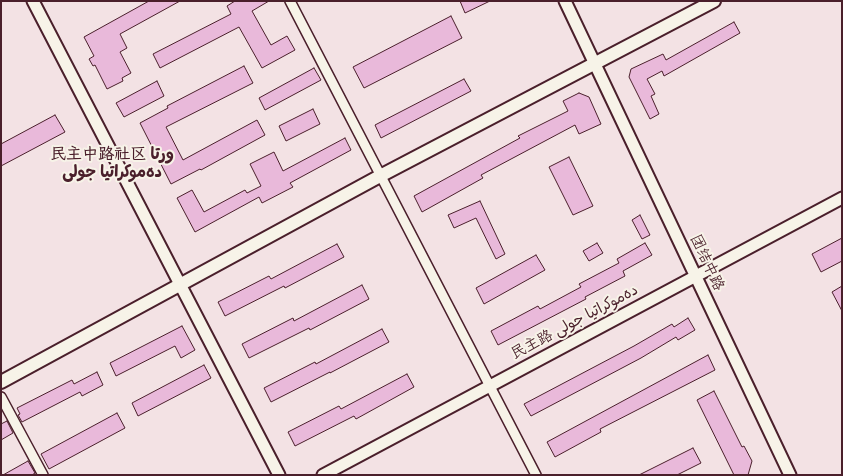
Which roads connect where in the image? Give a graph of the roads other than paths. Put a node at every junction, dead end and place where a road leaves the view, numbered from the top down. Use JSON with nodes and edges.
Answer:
{"nodes":[{"id":1,"x":32,"y":1,"type":"edge"},
{"id":2,"x":290,"y":1,"type":"edge"},
{"id":3,"x":565,"y":1,"type":"edge"},
{"id":4,"x":714,"y":1,"type":"edge"},
{"id":5,"x":595,"y":63,"type":"junction"},
{"id":6,"x":380,"y":176,"type":"junction"},
{"id":7,"x":842,"y":198,"type":"edge"},
{"id":8,"x":696,"y":276,"type":"junction"},
{"id":9,"x":181,"y":285,"type":"junction"},
{"id":10,"x":1,"y":382,"type":"edge"},
{"id":11,"x":490,"y":386,"type":"junction"},
{"id":12,"x":1,"y":397,"type":"edge"},
{"id":13,"x":43,"y":475,"type":"edge"},
{"id":14,"x":279,"y":475,"type":"edge"},
{"id":15,"x":324,"y":475,"type":"edge"},
{"id":16,"x":536,"y":475,"type":"edge"},
{"id":17,"x":790,"y":475,"type":"edge"}],
"edges":[{"from":1,"to":9,"type":"street"},
{"from":2,"to":6,"type":"street"},
{"from":3,"to":5,"type":"street","name":"团结中路"},
{"from":4,"to":5,"type":"main road"},
{"from":5,"to":6,"type":"main road"},
{"from":5,"to":8,"type":"street","name":"团结中路"},
{"from":6,"to":9,"type":"main road"},
{"from":6,"to":11,"type":"street"},
{"from":7,"to":8,"type":"street","name":"民主路 دەموكراتيا جولى"},
{"from":8,"to":11,"type":"street","name":"民主路 دەموكراتيا جولى"},
{"from":8,"to":17,"type":"street","name":"团结中路"},
{"from":9,"to":10,"type":"main road"},
{"from":9,"to":14,"type":"street"},
{"from":11,"to":15,"type":"street","name":"民主路 دەموكراتيا جولى"},
{"from":11,"to":16,"type":"street"},
{"from":12,"to":13,"type":"street"}]}
